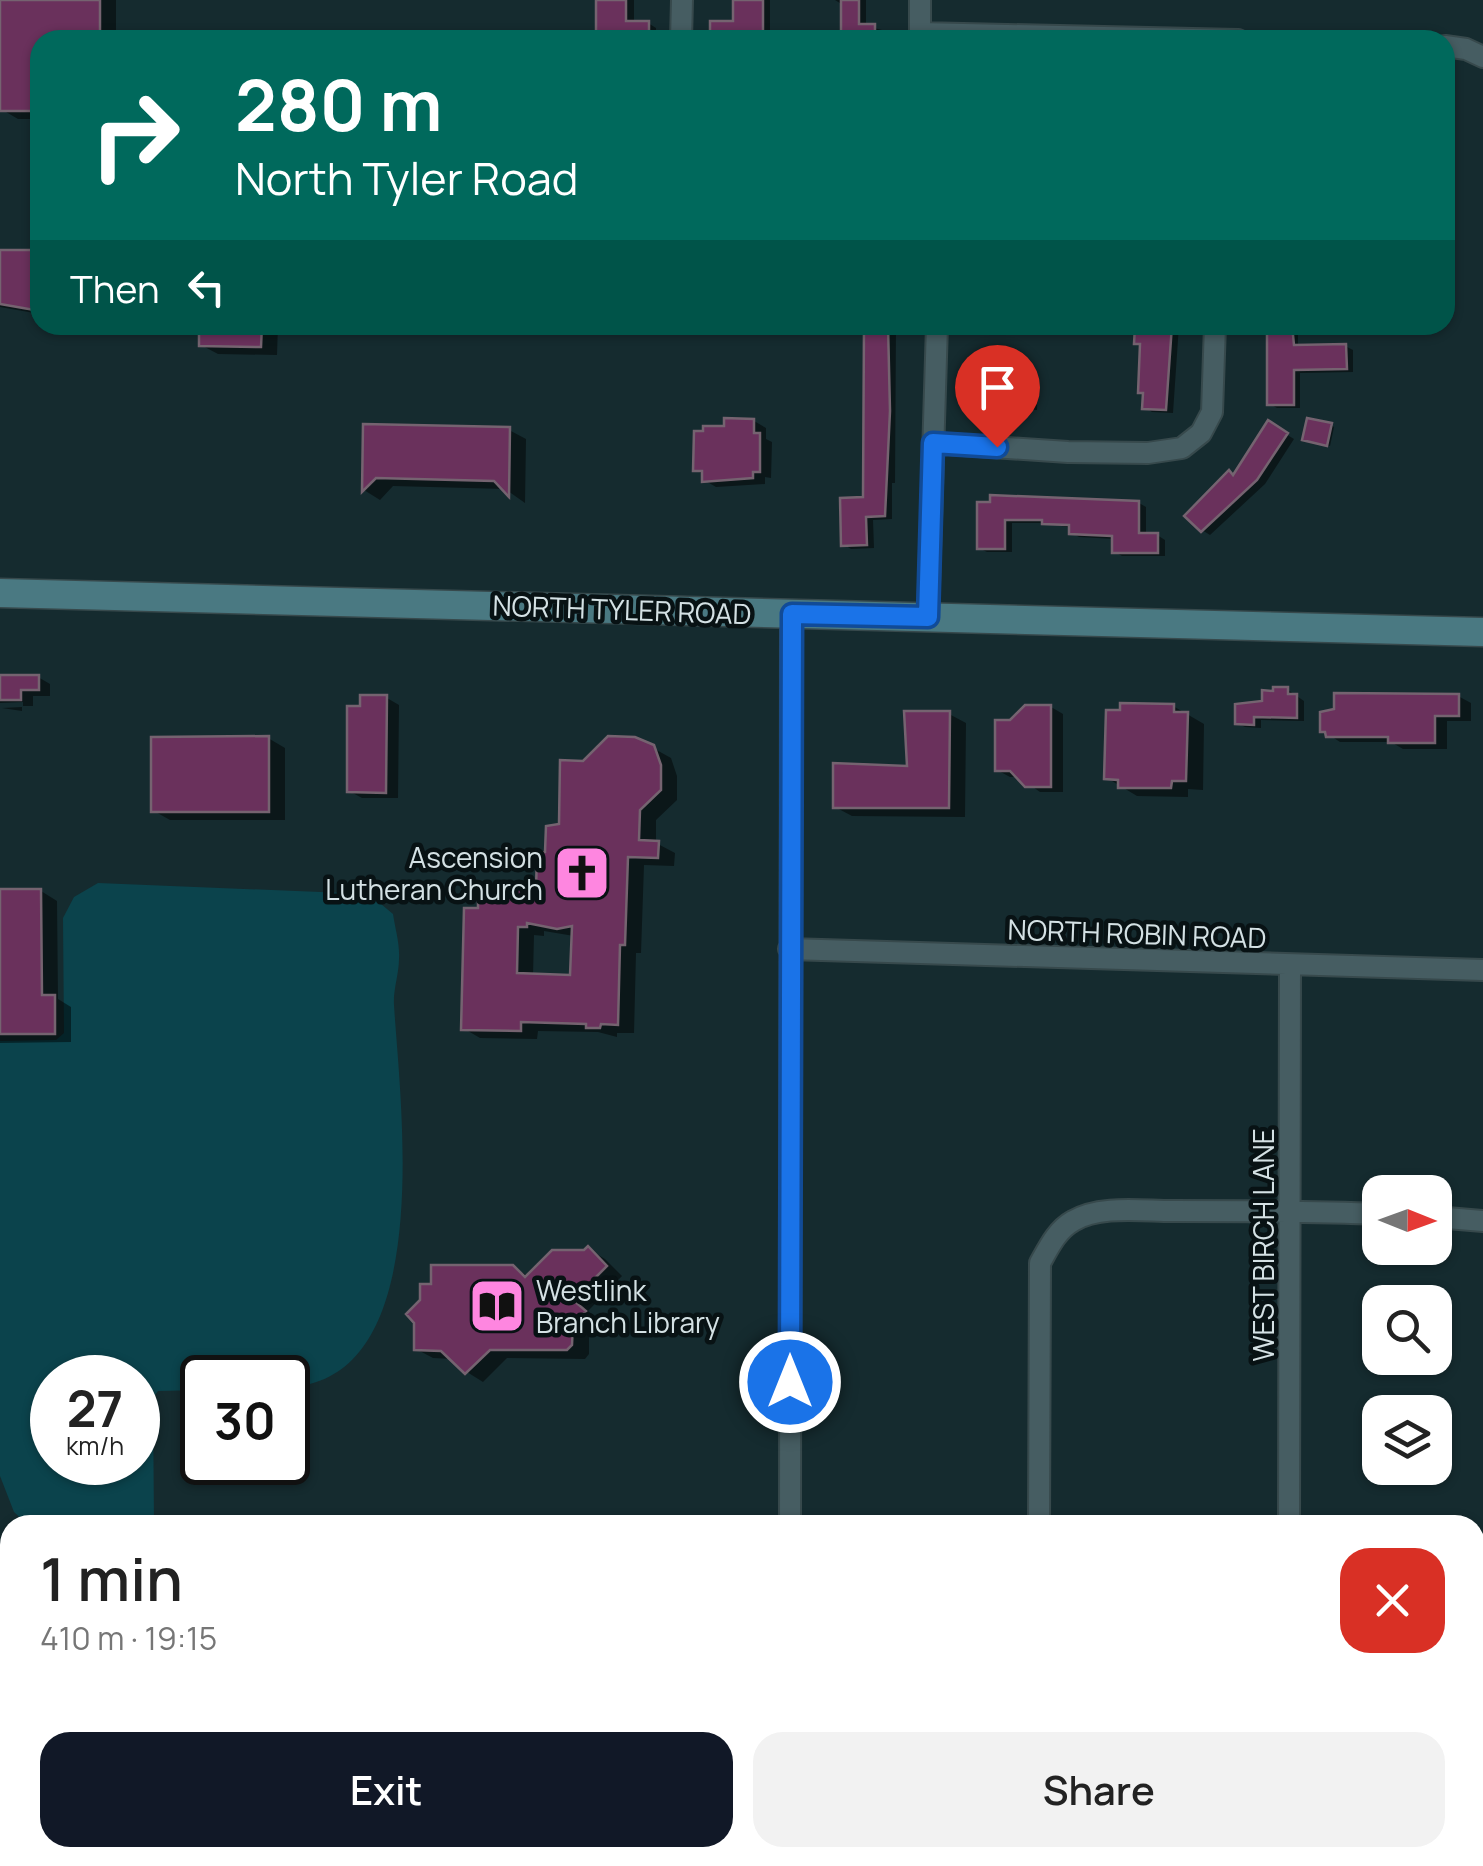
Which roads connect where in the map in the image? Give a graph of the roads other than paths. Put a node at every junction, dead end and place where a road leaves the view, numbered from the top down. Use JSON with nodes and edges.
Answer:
{"nodes":[{"id":1,"x":682,"y":0,"type":"edge"},
{"id":2,"x":920,"y":0,"type":"edge"},
{"id":3,"x":682,"y":30,"type":"edge"},
{"id":4,"x":920,"y":30,"type":"edge"},
{"id":5,"x":1455,"y":47,"type":"edge"},
{"id":6,"x":1483,"y":57,"type":"edge"},
{"id":7,"x":937,"y":335,"type":"edge"},
{"id":8,"x":1215,"y":335,"type":"edge"},
{"id":9,"x":933,"y":443,"type":"junction"},
{"id":10,"x":0,"y":593,"type":"edge"},
{"id":11,"x":792,"y":614,"type":"junction"},
{"id":12,"x":928,"y":617,"type":"junction"},
{"id":13,"x":1483,"y":632,"type":"edge"},
{"id":14,"x":789,"y":949,"type":"junction"},
{"id":15,"x":1290,"y":966,"type":"junction"},
{"id":16,"x":1483,"y":970,"type":"edge"},
{"id":17,"x":1291,"y":1210,"type":"junction"},
{"id":18,"x":1362,"y":1213,"type":"edge"},
{"id":19,"x":1452,"y":1218,"type":"edge"},
{"id":20,"x":1483,"y":1221,"type":"edge"},
{"id":21,"x":790,"y":1515,"type":"edge"},
{"id":22,"x":1039,"y":1515,"type":"edge"},
{"id":23,"x":1289,"y":1515,"type":"edge"}],
"edges":[{"from":1,"to":3,"type":"street"},
{"from":2,"to":4,"type":"street"},
{"from":5,"to":6,"type":"street"},
{"from":7,"to":9,"type":"street"},
{"from":8,"to":9,"type":"street"},
{"from":9,"to":12,"type":"street"},
{"from":10,"to":11,"type":"main road","name":"NORTH TYLER ROAD"},
{"from":11,"to":12,"type":"main road","name":"NORTH TYLER ROAD"},
{"from":11,"to":14,"type":"street"},
{"from":12,"to":13,"type":"main road","name":"NORTH TYLER ROAD"},
{"from":14,"to":15,"type":"street","name":"NORTH ROBIN ROAD"},
{"from":14,"to":21,"type":"street"},
{"from":15,"to":16,"type":"street","name":"NORTH ROBIN ROAD"},
{"from":15,"to":17,"type":"street","name":"WEST BIRCH LANE"},
{"from":17,"to":18,"type":"street"},
{"from":17,"to":22,"type":"street"},
{"from":17,"to":23,"type":"street","name":"WEST BIRCH LANE"},
{"from":19,"to":20,"type":"street"}]}
